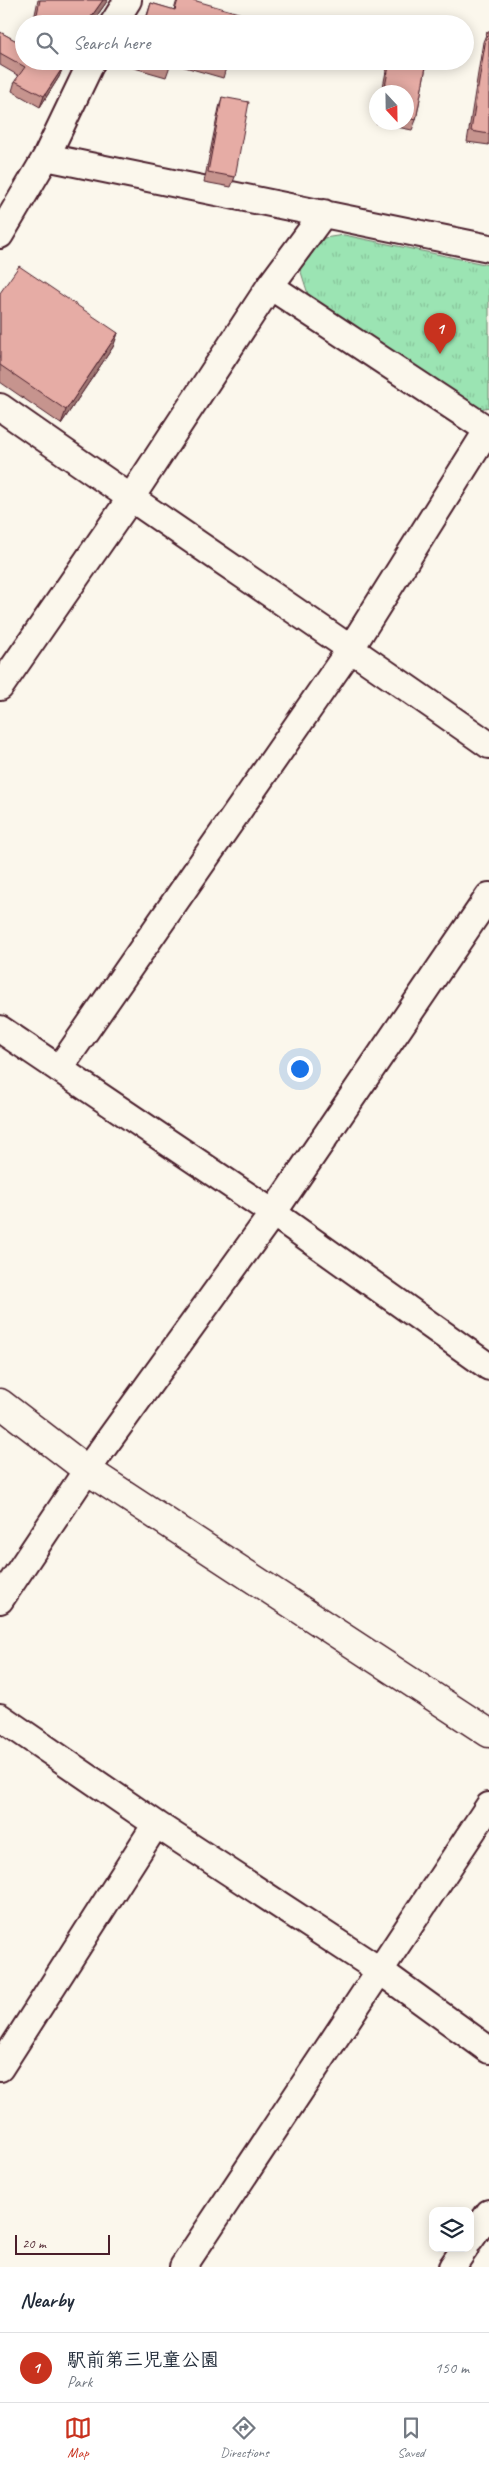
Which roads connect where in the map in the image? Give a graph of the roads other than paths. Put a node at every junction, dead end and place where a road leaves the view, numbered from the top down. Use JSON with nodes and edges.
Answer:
{"nodes":[{"id":1,"x":128,"y":0,"type":"edge"},
{"id":2,"x":119,"y":15,"type":"edge"},
{"id":3,"x":88,"y":70,"type":"edge"},
{"id":4,"x":46,"y":156,"type":"junction"},
{"id":5,"x":324,"y":213,"type":"junction"},
{"id":6,"x":0,"y":235,"type":"edge"},
{"id":7,"x":489,"y":248,"type":"edge"},
{"id":8,"x":270,"y":286,"type":"junction"},
{"id":9,"x":0,"y":407,"type":"edge"},
{"id":10,"x":488,"y":429,"type":"edge"},
{"id":11,"x":130,"y":499,"type":"junction"},
{"id":12,"x":351,"y":648,"type":"junction"},
{"id":13,"x":0,"y":687,"type":"edge"},
{"id":14,"x":489,"y":745,"type":"edge"},
{"id":15,"x":485,"y":912,"type":"edge"},
{"id":16,"x":0,"y":1028,"type":"edge"},
{"id":17,"x":59,"y":1069,"type":"junction"},
{"id":18,"x":273,"y":1213,"type":"junction"},
{"id":19,"x":487,"y":1362,"type":"edge"},
{"id":20,"x":0,"y":1403,"type":"edge"},
{"id":21,"x":87,"y":1470,"type":"junction"},
{"id":22,"x":0,"y":1600,"type":"edge"},
{"id":23,"x":0,"y":1717,"type":"edge"},
{"id":24,"x":489,"y":1733,"type":"edge"},
{"id":25,"x":489,"y":1806,"type":"edge"},
{"id":26,"x":156,"y":1824,"type":"junction"},
{"id":27,"x":378,"y":1970,"type":"junction"},
{"id":28,"x":489,"y":2050,"type":"edge"},
{"id":29,"x":0,"y":2068,"type":"edge"},
{"id":30,"x":489,"y":2213,"type":"edge"},
{"id":31,"x":474,"y":2234,"type":"edge"},
{"id":32,"x":462,"y":2252,"type":"edge"},
{"id":33,"x":183,"y":2267,"type":"edge"},
{"id":34,"x":452,"y":2267,"type":"edge"}],
"edges":[{"from":1,"to":2,"type":"street"},
{"from":3,"to":4,"type":"street"},
{"from":4,"to":5,"type":"street"},
{"from":4,"to":6,"type":"street"},
{"from":5,"to":7,"type":"street"},
{"from":5,"to":8,"type":"street"},
{"from":8,"to":10,"type":"street"},
{"from":8,"to":11,"type":"street"},
{"from":9,"to":11,"type":"street"},
{"from":10,"to":12,"type":"street"},
{"from":11,"to":12,"type":"street"},
{"from":11,"to":13,"type":"street"},
{"from":12,"to":14,"type":"street"},
{"from":12,"to":17,"type":"street"},
{"from":15,"to":18,"type":"street"},
{"from":16,"to":17,"type":"street"},
{"from":17,"to":18,"type":"street"},
{"from":18,"to":19,"type":"street"},
{"from":18,"to":21,"type":"street"},
{"from":20,"to":21,"type":"street"},
{"from":21,"to":22,"type":"street"},
{"from":21,"to":24,"type":"street"},
{"from":23,"to":26,"type":"street"},
{"from":25,"to":27,"type":"street"},
{"from":26,"to":27,"type":"street"},
{"from":26,"to":29,"type":"street"},
{"from":27,"to":28,"type":"street"},
{"from":27,"to":33,"type":"street"},
{"from":30,"to":31,"type":"street"},
{"from":32,"to":34,"type":"street"}]}
